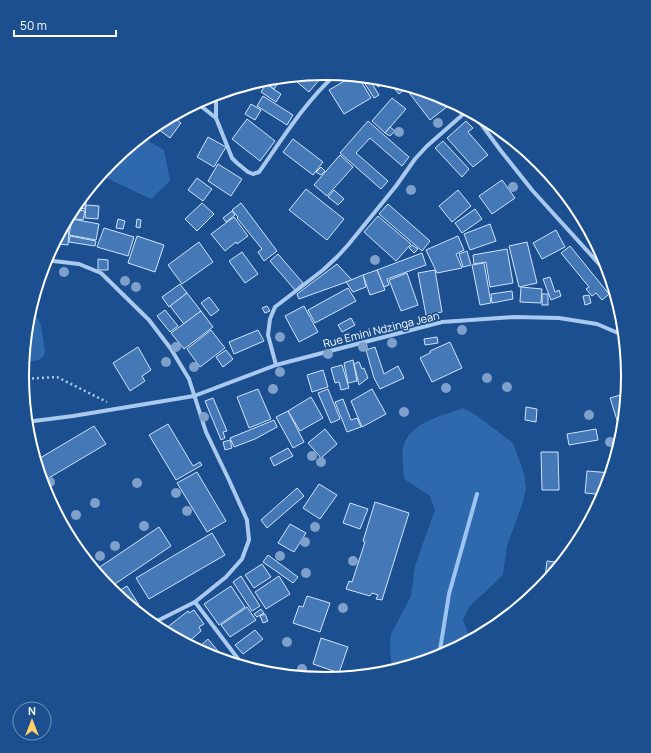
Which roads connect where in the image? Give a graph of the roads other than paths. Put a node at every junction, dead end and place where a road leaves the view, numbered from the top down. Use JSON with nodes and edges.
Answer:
{"nodes":[{"id":1,"x":329,"y":80,"type":"edge"},
{"id":2,"x":216,"y":101,"type":"edge"},
{"id":3,"x":202,"y":107,"type":"edge"},
{"id":4,"x":463,"y":114,"type":"edge"},
{"id":5,"x":216,"y":118,"type":"junction"},
{"id":6,"x":482,"y":125,"type":"edge"},
{"id":7,"x":53,"y":261,"type":"edge"},
{"id":8,"x":600,"y":264,"type":"edge"},
{"id":9,"x":618,"y":333,"type":"edge"},
{"id":10,"x":276,"y":365,"type":"junction"},
{"id":11,"x":194,"y":396,"type":"junction"},
{"id":12,"x":33,"y":421,"type":"edge"},
{"id":13,"x":195,"y":602,"type":"junction"},
{"id":14,"x":158,"y":621,"type":"edge"},
{"id":15,"x":239,"y":660,"type":"edge"}],
"edges":[{"from":1,"to":5,"type":"street"},
{"from":2,"to":5,"type":"street"},
{"from":3,"to":5,"type":"street"},
{"from":4,"to":10,"type":"street"},
{"from":6,"to":8,"type":"street"},
{"from":7,"to":11,"type":"street"},
{"from":9,"to":10,"type":"street","name":"Rue Emini Ndzinga Jean"},
{"from":10,"to":11,"type":"street","name":"Rue Emini Ndzinga Jean"},
{"from":11,"to":12,"type":"street","name":"Rue Emini Ndzinga Jean"},
{"from":11,"to":13,"type":"street"},
{"from":13,"to":14,"type":"street"},
{"from":13,"to":15,"type":"street"}]}
